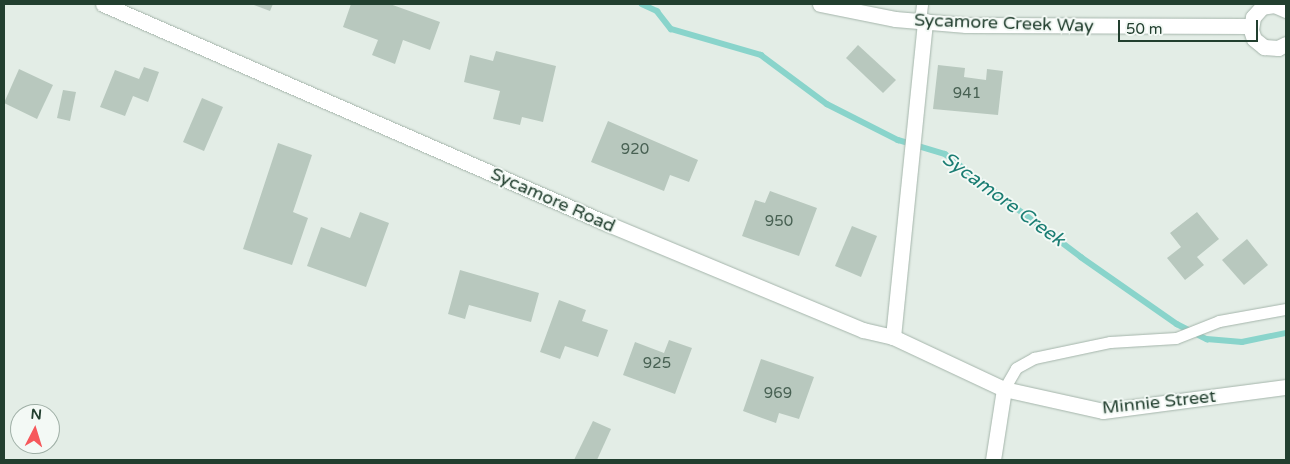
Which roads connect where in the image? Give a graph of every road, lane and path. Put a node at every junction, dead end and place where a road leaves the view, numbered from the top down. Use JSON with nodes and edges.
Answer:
{"nodes":[{"id":1,"x":103,"y":4,"type":"edge"},
{"id":2,"x":820,"y":4,"type":"edge"},
{"id":3,"x":922,"y":4,"type":"edge"},
{"id":4,"x":1278,"y":6,"type":"edge"},
{"id":5,"x":922,"y":21,"type":"junction"},
{"id":6,"x":1251,"y":26,"type":"junction"},
{"id":7,"x":1286,"y":44,"type":"edge"},
{"id":8,"x":1286,"y":309,"type":"edge"},
{"id":9,"x":893,"y":337,"type":"junction"},
{"id":10,"x":1286,"y":387,"type":"edge"},
{"id":11,"x":1004,"y":389,"type":"junction"},
{"id":12,"x":993,"y":460,"type":"edge"}],
"edges":[{"from":1,"to":9,"type":"street","name":"Sycamore Road"},
{"from":2,"to":5,"type":"street","name":"Sycamore Creek Way"},
{"from":3,"to":5,"type":"lane"},
{"from":4,"to":6,"type":"street"},
{"from":5,"to":6,"type":"street","name":"Sycamore Creek Way"},
{"from":5,"to":9,"type":"street"},
{"from":6,"to":7,"type":"street"},
{"from":8,"to":11,"type":"lane"},
{"from":9,"to":11,"type":"street","name":"Sycamore Road"},
{"from":10,"to":11,"type":"street","name":"Minnie Street"},
{"from":11,"to":12,"type":"street"}]}
